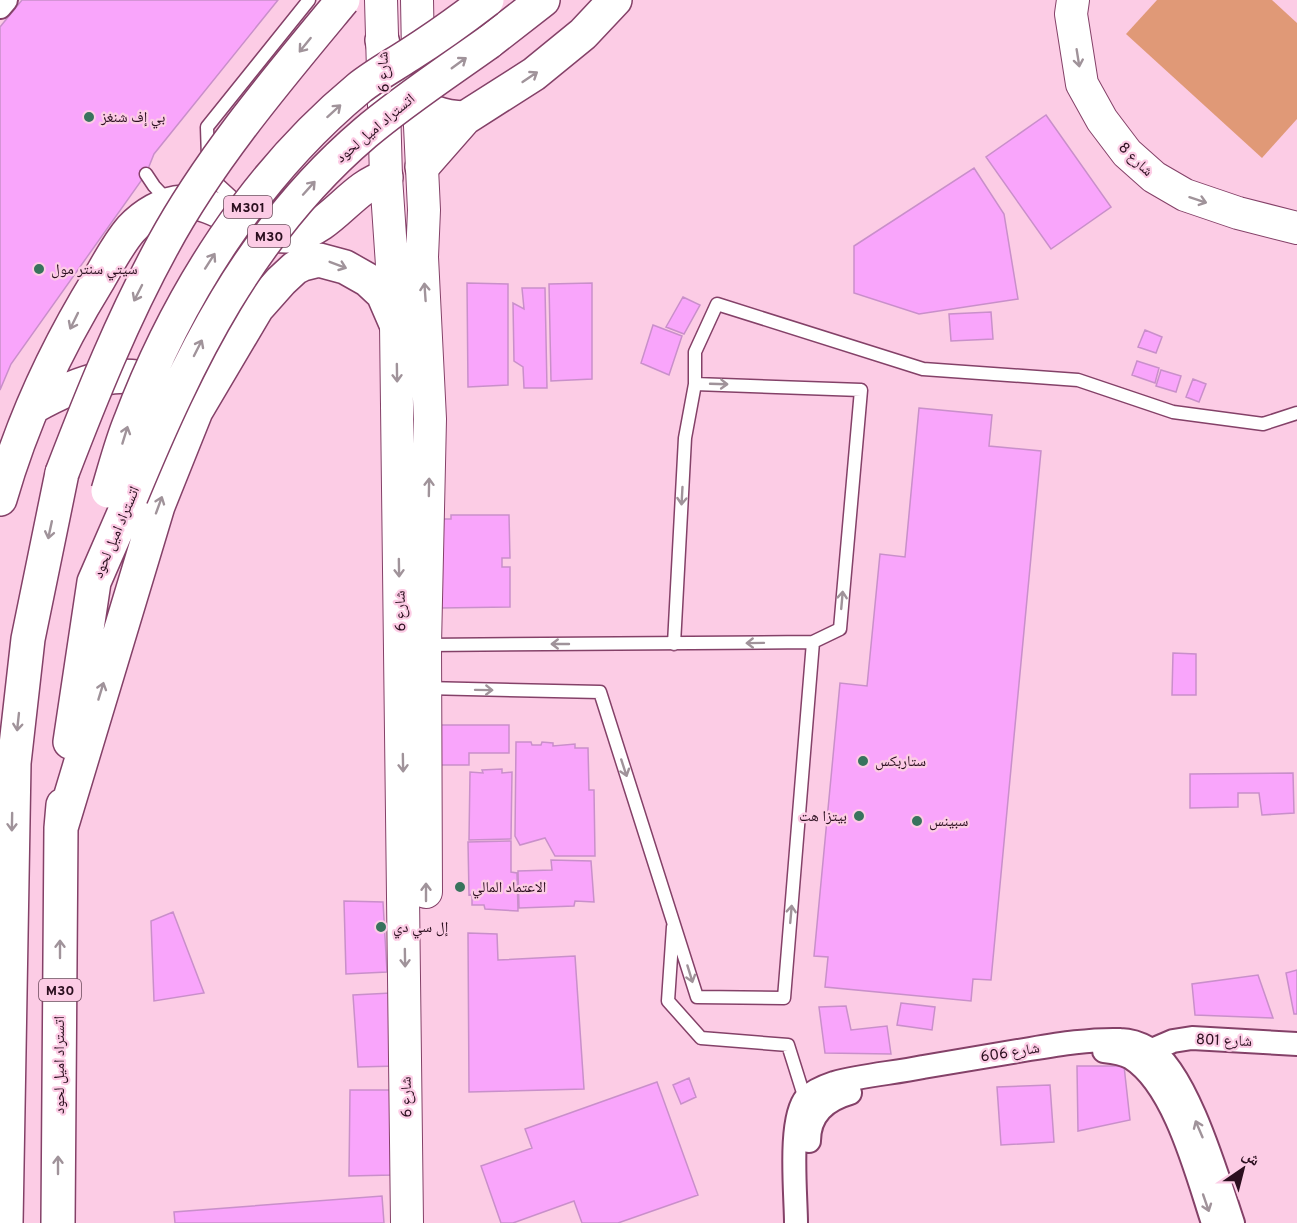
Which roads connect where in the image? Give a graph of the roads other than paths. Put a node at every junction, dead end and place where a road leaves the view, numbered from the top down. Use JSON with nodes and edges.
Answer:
{"nodes":[{"id":1,"x":6,"y":0,"type":"edge"},
{"id":2,"x":309,"y":0,"type":"edge"},
{"id":3,"x":343,"y":0,"type":"edge"},
{"id":4,"x":381,"y":0,"type":"edge"},
{"id":5,"x":417,"y":0,"type":"edge"},
{"id":6,"x":486,"y":0,"type":"edge"},
{"id":7,"x":543,"y":0,"type":"edge"},
{"id":8,"x":615,"y":0,"type":"edge"},
{"id":9,"x":1073,"y":0,"type":"edge"},
{"id":10,"x":0,"y":8,"type":"edge"},
{"id":11,"x":382,"y":40,"type":"junction"},
{"id":12,"x":419,"y":105,"type":"junction"},
{"id":13,"x":465,"y":118,"type":"junction"},
{"id":14,"x":422,"y":167,"type":"junction"},
{"id":15,"x":146,"y":174,"type":"dead end"},
{"id":16,"x":386,"y":177,"type":"junction"},
{"id":17,"x":171,"y":204,"type":"junction"},
{"id":18,"x":424,"y":210,"type":"junction"},
{"id":19,"x":1297,"y":228,"type":"edge"},
{"id":20,"x":302,"y":249,"type":"junction"},
{"id":21,"x":407,"y":255,"type":"junction"},
{"id":22,"x":396,"y":324,"type":"junction"},
{"id":23,"x":695,"y":384,"type":"junction"},
{"id":24,"x":33,"y":407,"type":"junction"},
{"id":25,"x":196,"y":411,"type":"junction"},
{"id":26,"x":1297,"y":413,"type":"edge"},
{"id":27,"x":0,"y":499,"type":"edge"},
{"id":28,"x":94,"y":582,"type":"junction"},
{"id":29,"x":813,"y":642,"type":"junction"},
{"id":30,"x":674,"y":644,"type":"junction"},
{"id":31,"x":413,"y":645,"type":"junction"},
{"id":32,"x":414,"y":688,"type":"junction"},
{"id":33,"x":61,"y":828,"type":"junction"},
{"id":34,"x":674,"y":920,"type":"junction"},
{"id":35,"x":1297,"y":1044,"type":"edge"},
{"id":36,"x":1152,"y":1050,"type":"junction"},
{"id":37,"x":806,"y":1099,"type":"junction"},
{"id":38,"x":0,"y":1136,"type":"edge"},
{"id":39,"x":6,"y":1167,"type":"junction"},
{"id":40,"x":6,"y":1223,"type":"edge"},
{"id":41,"x":58,"y":1223,"type":"edge"},
{"id":42,"x":407,"y":1223,"type":"edge"},
{"id":43,"x":429,"y":1223,"type":"edge"},
{"id":44,"x":796,"y":1223,"type":"edge"},
{"id":45,"x":811,"y":1223,"type":"edge"},
{"id":46,"x":1213,"y":1223,"type":"edge"},
{"id":47,"x":1233,"y":1223,"type":"edge"}],
"edges":[{"from":1,"to":10,"type":"street"},
{"from":2,"to":20,"type":"lane"},
{"from":3,"to":39,"type":"highway","one_way":true,"bridge":true},
{"from":4,"to":11,"type":"main road","name":"شارع 6"},
{"from":5,"to":12,"type":"main road","name":"شارع 6"},
{"from":28,"to":6,"type":"highway","number":"M301","one_way":true,"bridge":true},
{"from":28,"to":7,"type":"highway","name":"اتستراد اميل لحود","number":"M30","one_way":true,"bridge":true},
{"from":13,"to":8,"type":"highway","one_way":true},
{"from":9,"to":19,"type":"main road","name":"شارع 8","one_way":true},
{"from":11,"to":12,"type":"highway"},
{"from":11,"to":16,"type":"main road","name":"شارع 6"},
{"from":12,"to":13,"type":"highway"},
{"from":12,"to":14,"type":"main road","name":"شارع 6"},
{"from":13,"to":14,"type":"highway"},
{"from":14,"to":18,"type":"main road","name":"شارع 6"},
{"from":15,"to":17,"type":"lane"},
{"from":16,"to":18,"type":"main road"},
{"from":16,"to":20,"type":"highway"},
{"from":16,"to":21,"type":"main road","name":"شارع 6"},
{"from":17,"to":20,"type":"highway"},
{"from":17,"to":24,"type":"highway","one_way":true},
{"from":18,"to":21,"type":"main road","name":"شارع 6"},
{"from":20,"to":22,"type":"highway","one_way":true},
{"from":20,"to":25,"type":"highway"},
{"from":21,"to":22,"type":"main road","name":"شارع 6"},
{"from":31,"to":21,"type":"main road","name":"شارع 6","one_way":true},
{"from":22,"to":31,"type":"main road","name":"شارع 6","one_way":true},
{"from":23,"to":26,"type":"lane"},
{"from":23,"to":29,"type":"lane"},
{"from":23,"to":30,"type":"lane","one_way":true},
{"from":24,"to":25,"type":"highway"},
{"from":24,"to":27,"type":"highway"},
{"from":33,"to":25,"type":"highway","one_way":true},
{"from":28,"to":33,"type":"highway","name":"اتستراد اميل لحود","number":"M30"},
{"from":29,"to":30,"type":"lane","one_way":true},
{"from":34,"to":29,"type":"lane","one_way":true},
{"from":30,"to":31,"type":"lane","one_way":true},
{"from":31,"to":32,"type":"main road","name":"شارع 6"},
{"from":32,"to":34,"type":"lane","one_way":true},
{"from":32,"to":42,"type":"main road","name":"شارع 6","one_way":true},
{"from":43,"to":32,"type":"main road","name":"شارع 6","one_way":true},
{"from":41,"to":33,"type":"highway","name":"اتستراد اميل لحود","number":"M30","one_way":true},
{"from":34,"to":37,"type":"lane"},
{"from":35,"to":36,"type":"street","name":"شارع 801"},
{"from":36,"to":37,"type":"street","name":"شارع 606"},
{"from":47,"to":36,"type":"street","one_way":true},
{"from":37,"to":44,"type":"street"},
{"from":38,"to":39,"type":"highway"},
{"from":39,"to":40,"type":"highway"},
{"from":45,"to":46,"type":"street","name":"شارع 606","one_way":true}]}
